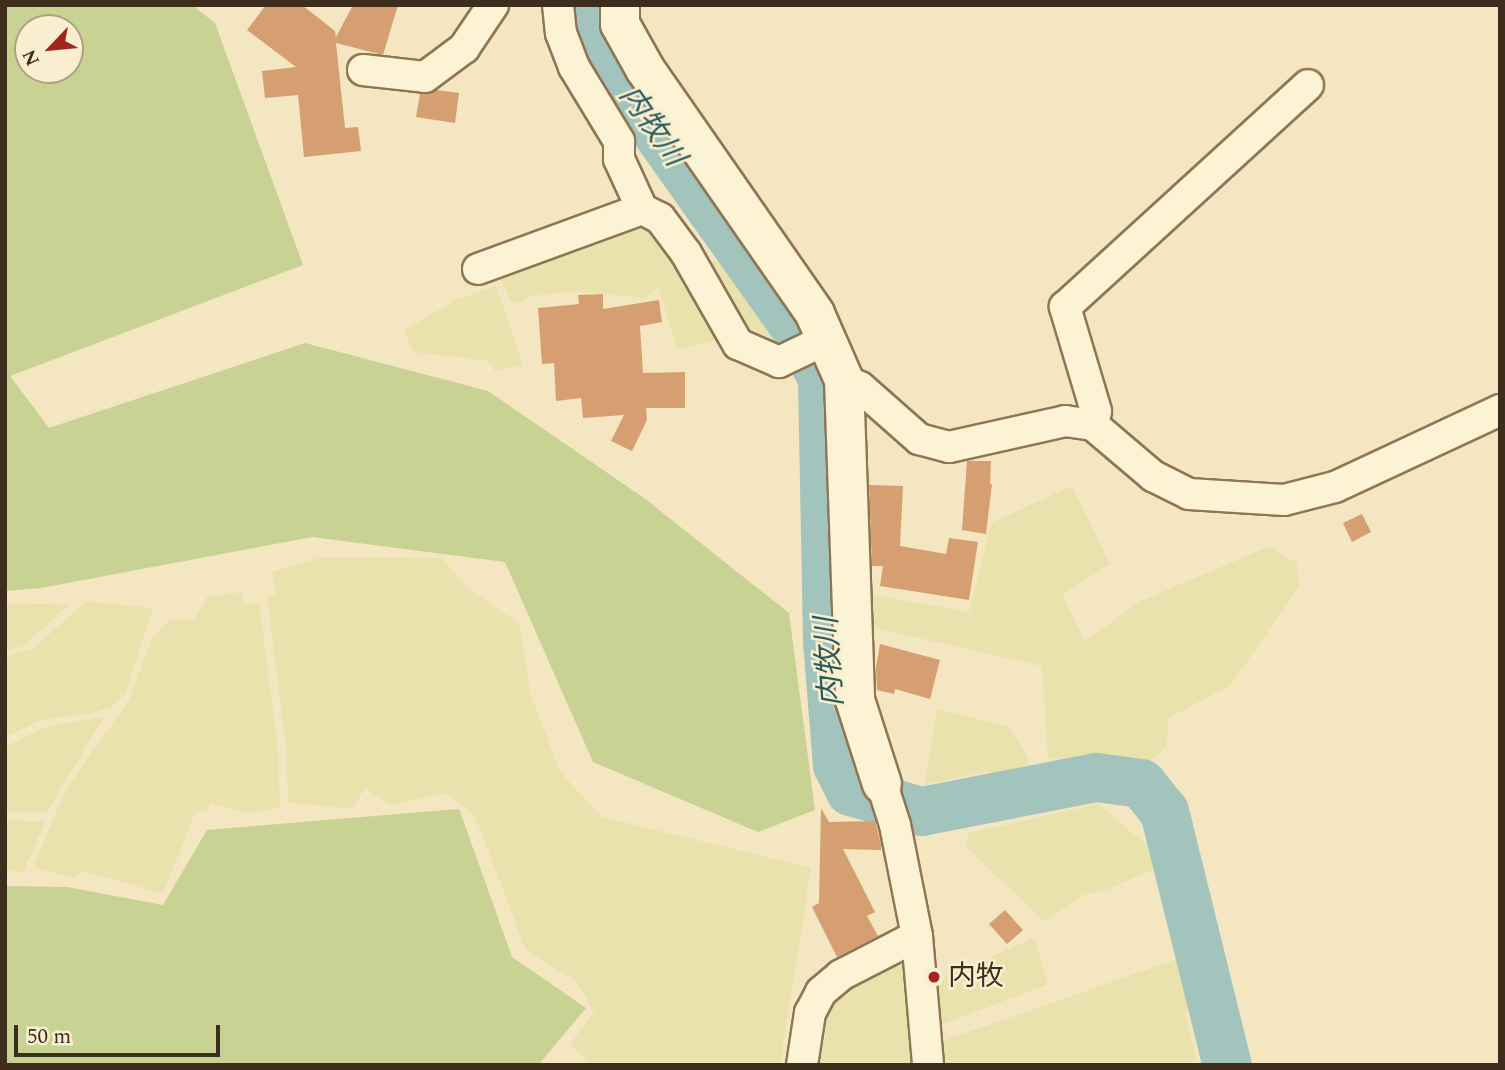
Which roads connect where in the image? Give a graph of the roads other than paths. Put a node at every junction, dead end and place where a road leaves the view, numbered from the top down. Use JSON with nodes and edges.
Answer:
{"nodes":[{"id":1,"x":493,"y":5,"type":"edge"},
{"id":2,"x":558,"y":5,"type":"edge"},
{"id":3,"x":620,"y":5,"type":"edge"},
{"id":4,"x":363,"y":69,"type":"dead end"},
{"id":5,"x":1308,"y":85,"type":"dead end"},
{"id":6,"x":642,"y":209,"type":"junction"},
{"id":7,"x":478,"y":269,"type":"dead end"},
{"id":8,"x":822,"y":342,"type":"junction"},
{"id":9,"x":844,"y":380,"type":"junction"},
{"id":10,"x":1500,"y":410,"type":"edge"},
{"id":11,"x":1093,"y":425,"type":"junction"},
{"id":12,"x":882,"y":784,"type":"joint"},
{"id":13,"x":916,"y":936,"type":"junction"},
{"id":14,"x":802,"y":1065,"type":"edge"},
{"id":15,"x":929,"y":1065,"type":"edge"}],
"edges":[{"from":1,"to":4,"type":"street"},
{"from":2,"to":6,"type":"street"},
{"from":3,"to":8,"type":"street"},
{"from":5,"to":11,"type":"street"},
{"from":6,"to":7,"type":"street"},
{"from":6,"to":8,"type":"street"},
{"from":8,"to":9,"type":"street"},
{"from":9,"to":11,"type":"street"},
{"from":9,"to":12,"type":"street"},
{"from":10,"to":11,"type":"street"},
{"from":12,"to":13,"type":"street"},
{"from":13,"to":14,"type":"street"},
{"from":13,"to":15,"type":"street"}]}
